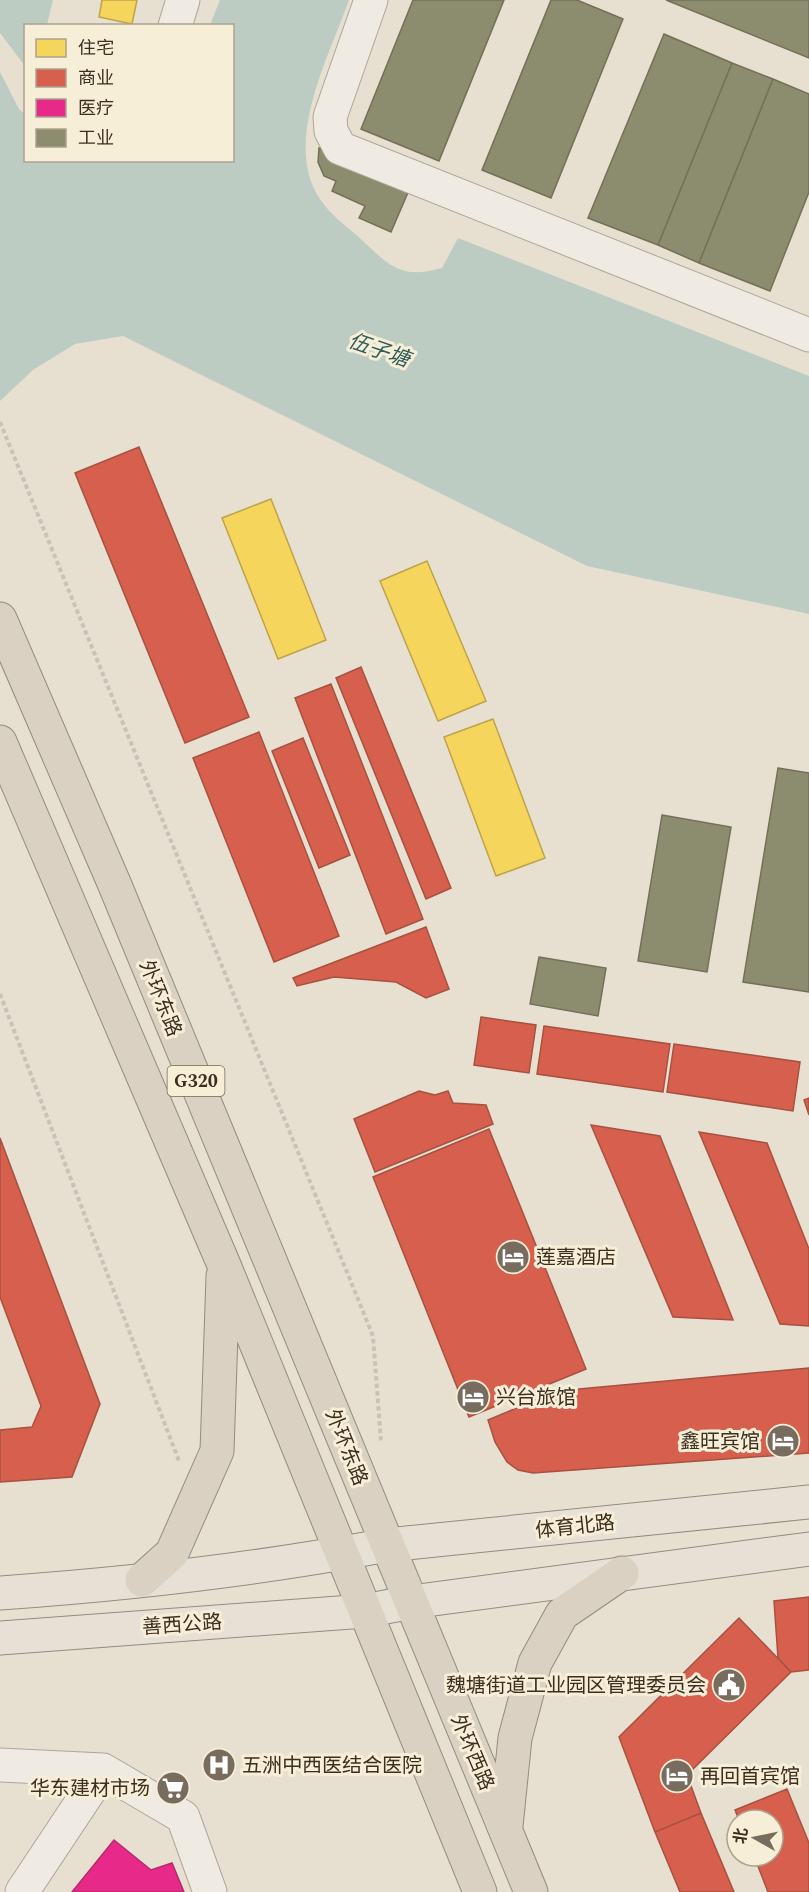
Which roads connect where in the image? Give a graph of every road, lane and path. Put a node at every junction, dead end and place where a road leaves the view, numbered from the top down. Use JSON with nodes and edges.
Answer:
{"nodes":[{"id":1,"x":183,"y":0,"type":"edge"},
{"id":2,"x":371,"y":0,"type":"edge"},
{"id":3,"x":176,"y":24,"type":"edge"},
{"id":4,"x":809,"y":335,"type":"edge"},
{"id":5,"x":0,"y":422,"type":"edge"},
{"id":6,"x":0,"y":619,"type":"edge"},
{"id":7,"x":0,"y":742,"type":"edge"},
{"id":8,"x":0,"y":994,"type":"edge"},
{"id":9,"x":224,"y":1266,"type":"junction"},
{"id":10,"x":381,"y":1452,"type":"dead end"},
{"id":11,"x":809,"y":1502,"type":"edge"},
{"id":12,"x":192,"y":1507,"type":"junction"},
{"id":13,"x":387,"y":1545,"type":"junction"},
{"id":14,"x":809,"y":1549,"type":"edge"},
{"id":15,"x":341,"y":1554,"type":"junction"},
{"id":16,"x":622,"y":1573,"type":"junction"},
{"id":17,"x":142,"y":1580,"type":"junction"},
{"id":18,"x":0,"y":1593,"type":"edge"},
{"id":19,"x":411,"y":1602,"type":"junction"},
{"id":20,"x":365,"y":1611,"type":"junction"},
{"id":21,"x":0,"y":1638,"type":"edge"},
{"id":22,"x":0,"y":1765,"type":"edge"},
{"id":23,"x":103,"y":1770,"type":"junction"},
{"id":24,"x":506,"y":1830,"type":"junction"},
{"id":25,"x":22,"y":1892,"type":"edge"},
{"id":26,"x":210,"y":1892,"type":"edge"},
{"id":27,"x":480,"y":1892,"type":"edge"},
{"id":28,"x":531,"y":1892,"type":"edge"}],
"edges":[{"from":1,"to":3,"type":"lane"},
{"from":2,"to":4,"type":"lane"},
{"from":5,"to":10,"type":"path"},
{"from":6,"to":13,"type":"highway","name":"外环东路","number":"G320"},
{"from":7,"to":9,"type":"highway"},
{"from":8,"to":12,"type":"path"},
{"from":9,"to":12,"type":"highway"},
{"from":9,"to":15,"type":"highway"},
{"from":11,"to":13,"type":"main road","name":"体育北路"},
{"from":12,"to":17,"type":"highway"},
{"from":13,"to":15,"type":"main road","name":"体育北路"},
{"from":13,"to":19,"type":"highway","name":"外环西路","number":"G320"},
{"from":14,"to":16,"type":"main road"},
{"from":15,"to":17,"type":"main road"},
{"from":15,"to":20,"type":"highway"},
{"from":16,"to":19,"type":"main road"},
{"from":16,"to":24,"type":"highway"},
{"from":17,"to":18,"type":"main road"},
{"from":19,"to":20,"type":"main road"},
{"from":19,"to":24,"type":"highway","name":"外环西路","number":"G320"},
{"from":20,"to":21,"type":"main road","name":"善西公路"},
{"from":20,"to":27,"type":"highway"},
{"from":22,"to":23,"type":"lane"},
{"from":23,"to":25,"type":"lane"},
{"from":23,"to":26,"type":"lane"},
{"from":24,"to":28,"type":"highway","name":"外环西路","number":"G320"}]}
